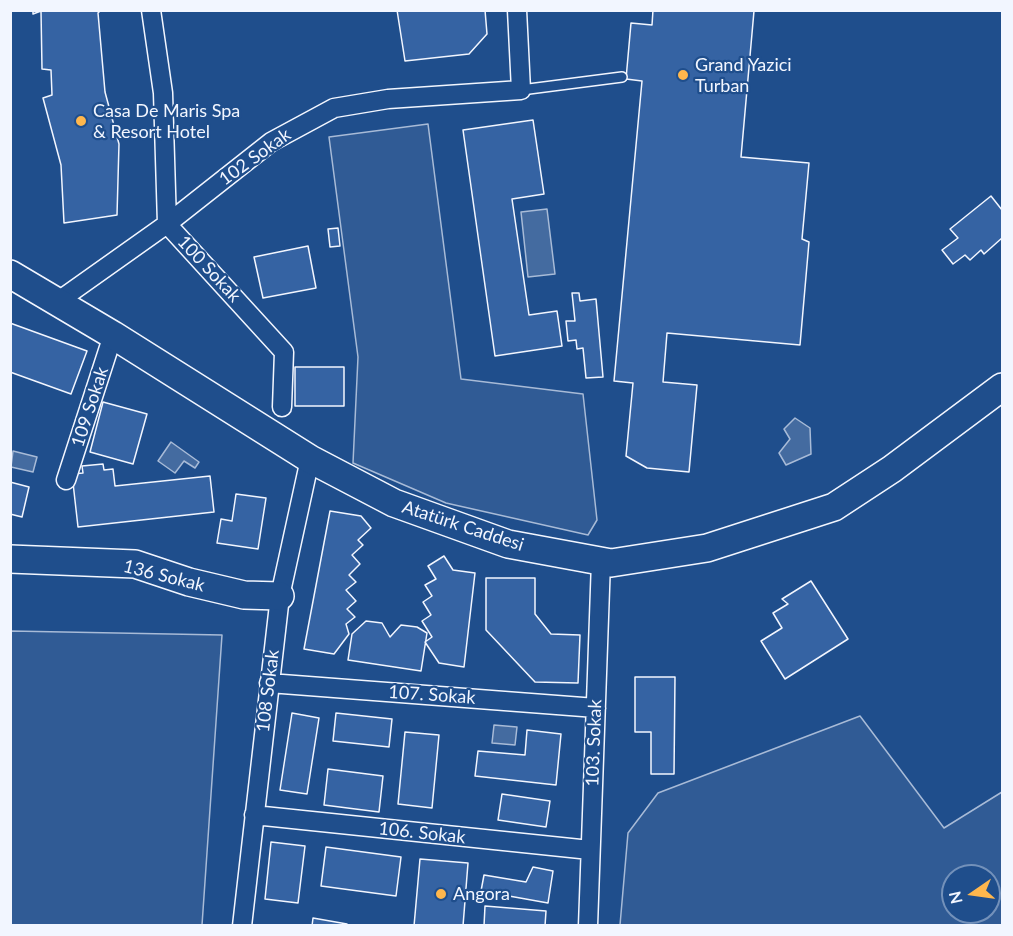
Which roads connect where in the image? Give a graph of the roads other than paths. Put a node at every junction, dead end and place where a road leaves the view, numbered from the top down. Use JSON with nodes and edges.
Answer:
{"nodes":[{"id":1,"x":151,"y":10,"type":"edge"},
{"id":2,"x":517,"y":10,"type":"edge"},
{"id":3,"x":622,"y":77,"type":"dead end"},
{"id":4,"x":521,"y":90,"type":"junction"},
{"id":5,"x":167,"y":224,"type":"junction"},
{"id":6,"x":10,"y":274,"type":"edge"},
{"id":7,"x":57,"y":302,"type":"junction"},
{"id":8,"x":113,"y":335,"type":"junction"},
{"id":9,"x":1002,"y":387,"type":"edge"},
{"id":10,"x":282,"y":407,"type":"dead end"},
{"id":11,"x":310,"y":459,"type":"junction"},
{"id":12,"x":66,"y":480,"type":"dead end"},
{"id":13,"x":10,"y":559,"type":"edge"},
{"id":14,"x":601,"y":561,"type":"junction"},
{"id":15,"x":280,"y":596,"type":"junction"},
{"id":16,"x":269,"y":683,"type":"junction"},
{"id":17,"x":596,"y":708,"type":"junction"},
{"id":18,"x":254,"y":815,"type":"junction"},
{"id":19,"x":590,"y":850,"type":"junction"},
{"id":20,"x":242,"y":926,"type":"edge"},
{"id":21,"x":588,"y":926,"type":"edge"}],
"edges":[{"from":1,"to":5,"type":"street","name":"100 Sokak"},
{"from":2,"to":4,"type":"street"},
{"from":3,"to":4,"type":"lane"},
{"from":4,"to":5,"type":"street","name":"102 Sokak"},
{"from":5,"to":7,"type":"street","name":"102 Sokak"},
{"from":5,"to":10,"type":"street","name":"100 Sokak"},
{"from":6,"to":7,"type":"street","name":"Atatürk Caddesi"},
{"from":7,"to":8,"type":"street","name":"Atatürk Caddesi"},
{"from":8,"to":11,"type":"street","name":"Atatürk Caddesi"},
{"from":8,"to":12,"type":"street","name":"109 Sokak"},
{"from":9,"to":14,"type":"street","name":"Atatürk Caddesi"},
{"from":11,"to":14,"type":"street","name":"Atatürk Caddesi"},
{"from":11,"to":15,"type":"street","name":"108 Sokak"},
{"from":13,"to":15,"type":"street","name":"136 Sokak"},
{"from":14,"to":17,"type":"street","name":"103. Sokak"},
{"from":15,"to":16,"type":"street","name":"108 Sokak"},
{"from":16,"to":17,"type":"street","name":"107. Sokak"},
{"from":16,"to":18,"type":"street","name":"108 Sokak"},
{"from":17,"to":19,"type":"street","name":"103. Sokak"},
{"from":18,"to":19,"type":"street","name":"106. Sokak"},
{"from":18,"to":20,"type":"street","name":"108 Sokak"},
{"from":19,"to":21,"type":"street","name":"103. Sokak"}]}
